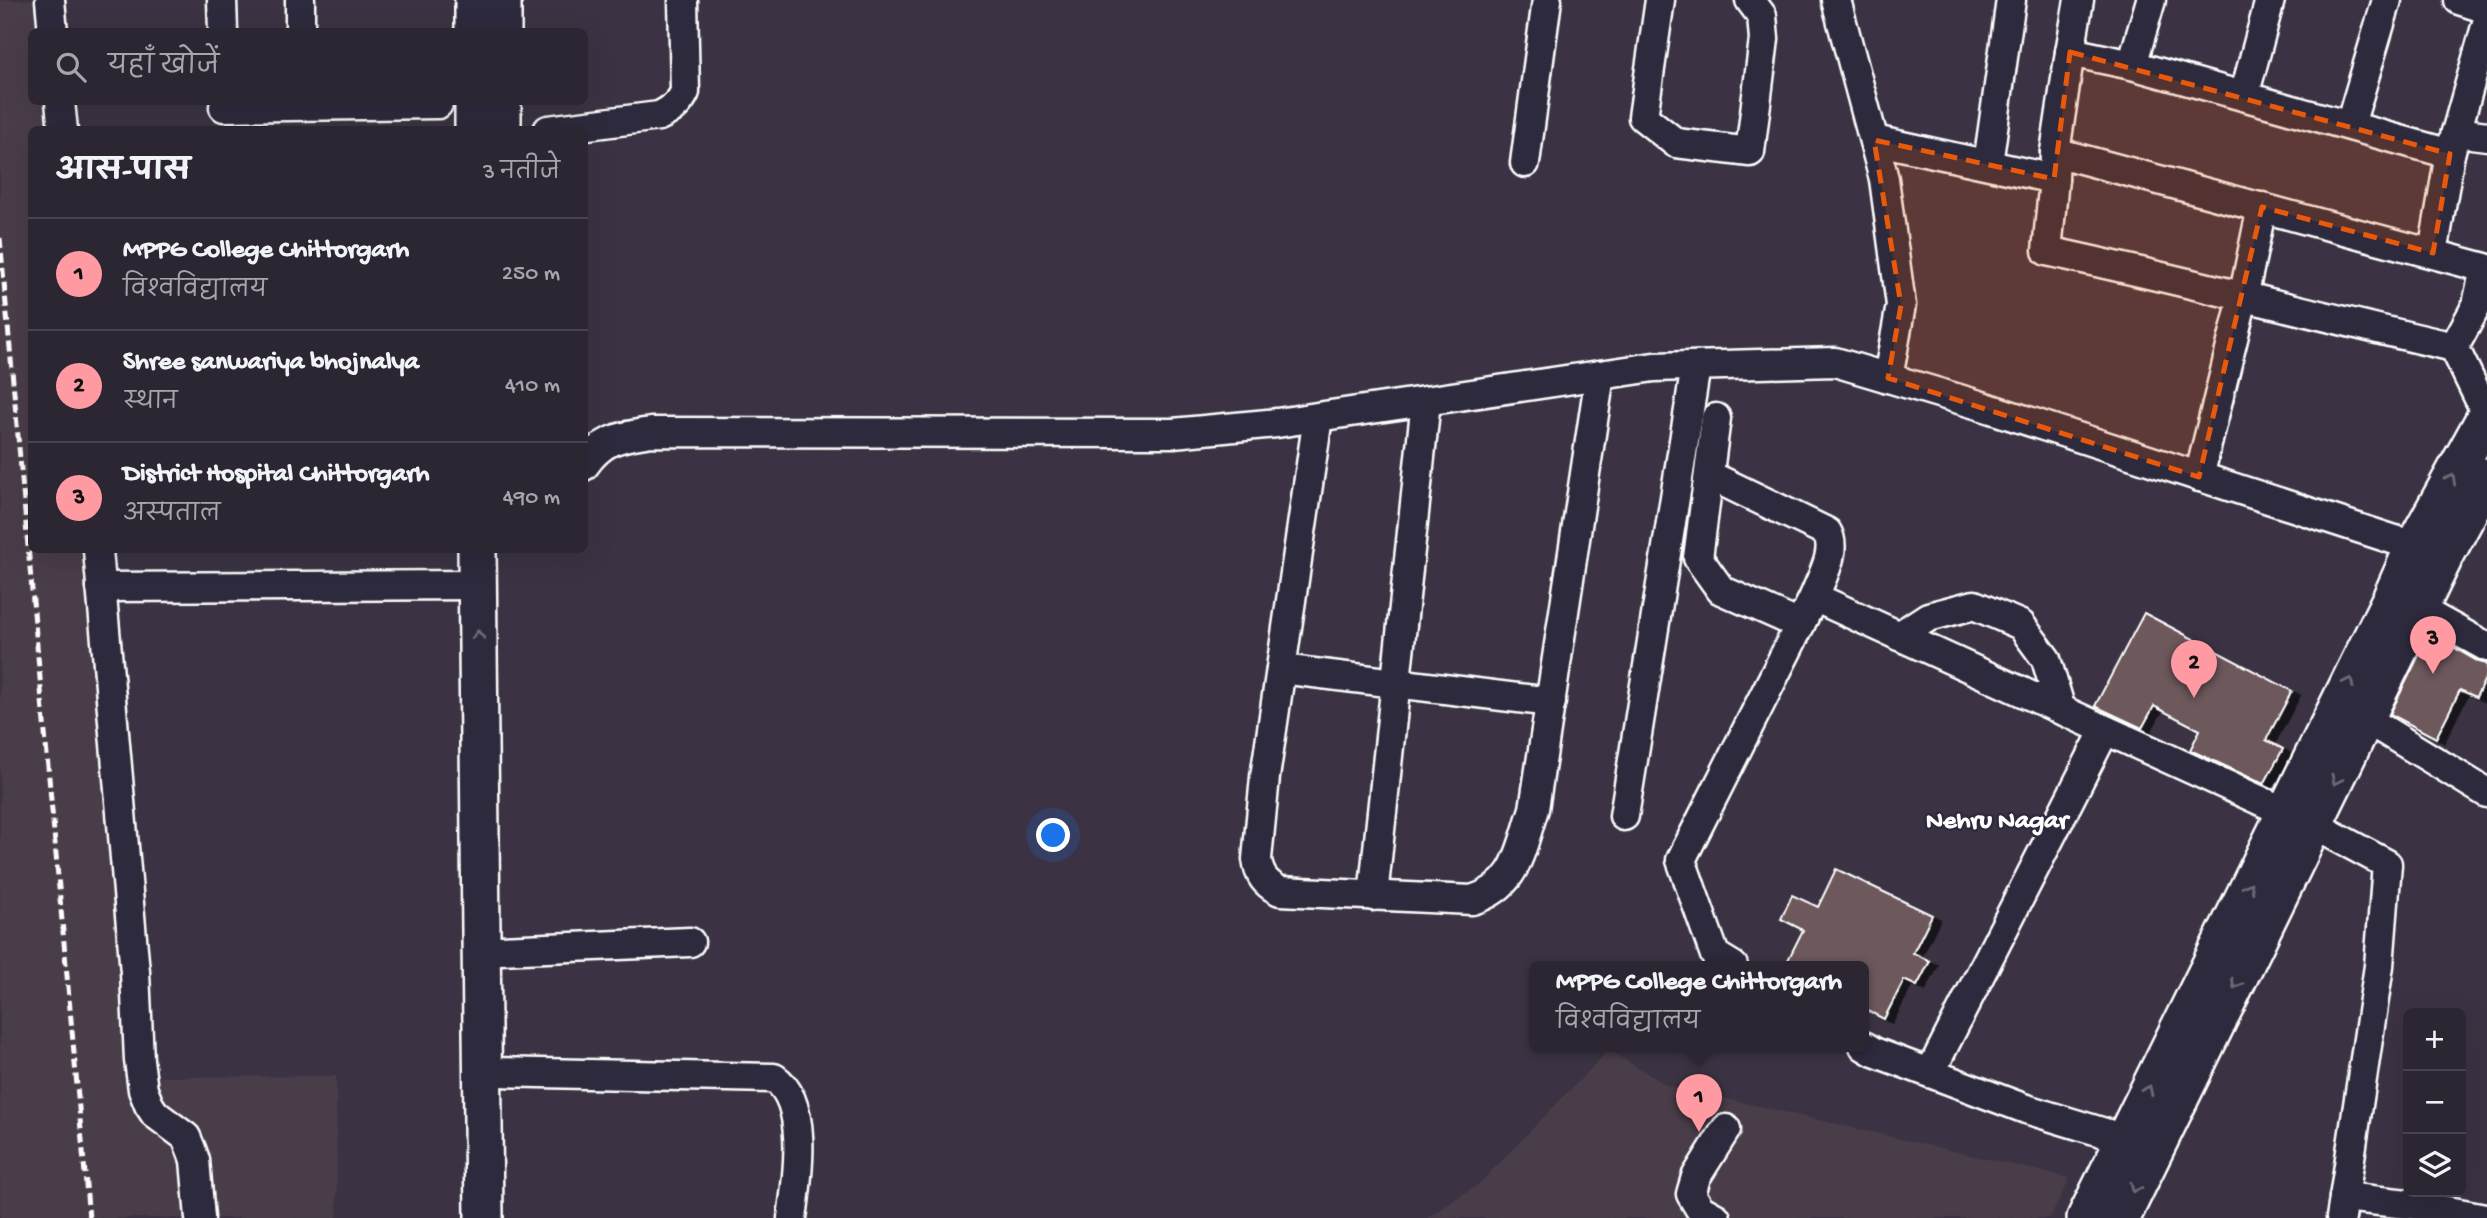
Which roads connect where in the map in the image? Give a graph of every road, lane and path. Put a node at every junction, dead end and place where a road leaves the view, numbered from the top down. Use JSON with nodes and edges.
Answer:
{"nodes":[{"id":1,"x":50,"y":0,"type":"edge"},
{"id":2,"x":222,"y":0,"type":"edge"},
{"id":3,"x":300,"y":0,"type":"edge"},
{"id":4,"x":474,"y":0,"type":"edge"},
{"id":5,"x":502,"y":0,"type":"edge"},
{"id":6,"x":683,"y":0,"type":"edge"},
{"id":7,"x":1547,"y":0,"type":"edge"},
{"id":8,"x":1660,"y":0,"type":"edge"},
{"id":9,"x":1750,"y":0,"type":"edge"},
{"id":10,"x":1836,"y":0,"type":"edge"},
{"id":11,"x":2011,"y":0,"type":"edge"},
{"id":12,"x":2079,"y":0,"type":"edge"},
{"id":13,"x":2151,"y":0,"type":"edge"},
{"id":14,"x":2270,"y":0,"type":"edge"},
{"id":15,"x":2387,"y":0,"type":"edge"},
{"id":16,"x":2459,"y":0,"type":"edge"},
{"id":17,"x":2487,"y":9,"type":"edge"},
{"id":18,"x":2487,"y":23,"type":"edge"},
{"id":19,"x":53,"y":28,"type":"edge"},
{"id":20,"x":223,"y":28,"type":"edge"},
{"id":21,"x":300,"y":28,"type":"edge"},
{"id":22,"x":474,"y":28,"type":"edge"},
{"id":23,"x":502,"y":28,"type":"edge"},
{"id":24,"x":2070,"y":52,"type":"junction"},
{"id":25,"x":2132,"y":65,"type":"junction"},
{"id":26,"x":2244,"y":96,"type":"junction"},
{"id":27,"x":60,"y":105,"type":"edge"},
{"id":28,"x":292,"y":105,"type":"edge"},
{"id":29,"x":474,"y":105,"type":"edge"},
{"id":30,"x":502,"y":105,"type":"edge"},
{"id":31,"x":224,"y":113,"type":"edge"},
{"id":32,"x":2350,"y":125,"type":"junction"},
{"id":33,"x":63,"y":126,"type":"edge"},
{"id":34,"x":474,"y":126,"type":"edge"},
{"id":35,"x":502,"y":126,"type":"edge"},
{"id":36,"x":580,"y":126,"type":"edge"},
{"id":37,"x":2487,"y":136,"type":"edge"},
{"id":38,"x":1874,"y":140,"type":"junction"},
{"id":39,"x":2453,"y":143,"type":"junction"},
{"id":40,"x":1525,"y":163,"type":"dead end"},
{"id":41,"x":1988,"y":164,"type":"junction"},
{"id":42,"x":2054,"y":165,"type":"junction"},
{"id":43,"x":2262,"y":207,"type":"junction"},
{"id":44,"x":2433,"y":253,"type":"junction"},
{"id":45,"x":2244,"y":298,"type":"junction"},
{"id":46,"x":2454,"y":347,"type":"junction"},
{"id":47,"x":1696,"y":366,"type":"junction"},
{"id":48,"x":1600,"y":375,"type":"junction"},
{"id":49,"x":1888,"y":378,"type":"junction"},
{"id":50,"x":1426,"y":401,"type":"junction"},
{"id":51,"x":2487,"y":415,"type":"edge"},
{"id":52,"x":1318,"y":416,"type":"junction"},
{"id":53,"x":1716,"y":418,"type":"dead end"},
{"id":54,"x":588,"y":461,"type":"edge"},
{"id":55,"x":1709,"y":475,"type":"junction"},
{"id":56,"x":2199,"y":477,"type":"junction"},
{"id":57,"x":2487,"y":477,"type":"edge"},
{"id":58,"x":2478,"y":514,"type":"edge"},
{"id":59,"x":2429,"y":552,"type":"junction"},
{"id":60,"x":98,"y":553,"type":"edge"},
{"id":61,"x":477,"y":553,"type":"edge"},
{"id":62,"x":503,"y":553,"type":"edge"},
{"id":63,"x":477,"y":585,"type":"junction"},
{"id":64,"x":101,"y":587,"type":"junction"},
{"id":65,"x":1814,"y":597,"type":"junction"},
{"id":66,"x":2420,"y":610,"type":"junction"},
{"id":67,"x":1800,"y":625,"type":"junction"},
{"id":68,"x":1899,"y":636,"type":"junction"},
{"id":69,"x":2487,"y":648,"type":"edge"},
{"id":70,"x":1281,"y":669,"type":"junction"},
{"id":71,"x":1395,"y":683,"type":"junction"},
{"id":72,"x":1551,"y":702,"type":"junction"},
{"id":73,"x":2062,"y":710,"type":"junction"},
{"id":74,"x":2366,"y":719,"type":"junction"},
{"id":75,"x":2105,"y":730,"type":"junction"},
{"id":76,"x":2487,"y":793,"type":"edge"},
{"id":77,"x":1624,"y":816,"type":"dead end"},
{"id":78,"x":2300,"y":819,"type":"junction"},
{"id":79,"x":1373,"y":896,"type":"junction"},
{"id":80,"x":690,"y":942,"type":"dead end"},
{"id":81,"x":499,"y":950,"type":"junction"},
{"id":82,"x":1725,"y":961,"type":"edge"},
{"id":83,"x":1869,"y":1049,"type":"edge"},
{"id":84,"x":498,"y":1072,"type":"junction"},
{"id":85,"x":1930,"y":1073,"type":"junction"},
{"id":86,"x":1726,"y":1129,"type":"dead end"},
{"id":87,"x":2139,"y":1144,"type":"junction"},
{"id":88,"x":2343,"y":1208,"type":"edge"},
{"id":89,"x":200,"y":1218,"type":"edge"},
{"id":90,"x":484,"y":1218,"type":"edge"},
{"id":91,"x":498,"y":1218,"type":"edge"},
{"id":92,"x":792,"y":1218,"type":"edge"},
{"id":93,"x":1716,"y":1218,"type":"edge"},
{"id":94,"x":2086,"y":1218,"type":"edge"},
{"id":95,"x":2120,"y":1218,"type":"edge"},
{"id":96,"x":2485,"y":1218,"type":"edge"}],
"edges":[{"from":1,"to":19,"type":"street"},
{"from":2,"to":20,"type":"street"},
{"from":3,"to":21,"type":"street"},
{"from":4,"to":22,"type":"main road"},
{"from":5,"to":23,"type":"main road"},
{"from":6,"to":36,"type":"street"},
{"from":7,"to":40,"type":"street"},
{"from":8,"to":9,"type":"street"},
{"from":10,"to":38,"type":"street"},
{"from":11,"to":41,"type":"street"},
{"from":12,"to":24,"type":"street"},
{"from":13,"to":25,"type":"street"},
{"from":14,"to":26,"type":"street"},
{"from":15,"to":32,"type":"street"},
{"from":16,"to":17,"type":"street"},
{"from":18,"to":39,"type":"street"},
{"from":24,"to":25,"type":"street"},
{"from":24,"to":42,"type":"street"},
{"from":25,"to":26,"type":"street"},
{"from":26,"to":32,"type":"street"},
{"from":27,"to":33,"type":"street"},
{"from":28,"to":31,"type":"street"},
{"from":29,"to":34,"type":"main road"},
{"from":30,"to":35,"type":"main road"},
{"from":32,"to":39,"type":"street"},
{"from":37,"to":39,"type":"street"},
{"from":38,"to":41,"type":"street"},
{"from":38,"to":49,"type":"street"},
{"from":39,"to":44,"type":"street"},
{"from":41,"to":42,"type":"street"},
{"from":42,"to":43,"type":"street"},
{"from":42,"to":45,"type":"street"},
{"from":43,"to":44,"type":"street"},
{"from":43,"to":45,"type":"street"},
{"from":44,"to":46,"type":"street"},
{"from":45,"to":46,"type":"street"},
{"from":45,"to":56,"type":"street"},
{"from":46,"to":51,"type":"street"},
{"from":47,"to":48,"type":"street"},
{"from":47,"to":49,"type":"street"},
{"from":47,"to":77,"type":"street"},
{"from":48,"to":50,"type":"street"},
{"from":48,"to":72,"type":"street"},
{"from":49,"to":56,"type":"street"},
{"from":50,"to":52,"type":"street"},
{"from":50,"to":71,"type":"street"},
{"from":59,"to":51,"type":"main road","one_way":true},
{"from":52,"to":54,"type":"street"},
{"from":52,"to":70,"type":"street"},
{"from":53,"to":55,"type":"street"},
{"from":55,"to":65,"type":"street"},
{"from":55,"to":67,"type":"street"},
{"from":56,"to":59,"type":"street"},
{"from":57,"to":58,"type":"main road"},
{"from":58,"to":59,"type":"main road"},
{"from":59,"to":66,"type":"main road"},
{"from":78,"to":59,"type":"main road","one_way":true},
{"from":60,"to":64,"type":"street"},
{"from":61,"to":63,"type":"main road"},
{"from":62,"to":81,"type":"main road"},
{"from":63,"to":64,"type":"street"},
{"from":90,"to":63,"type":"main road","one_way":true},
{"from":64,"to":89,"type":"street"},
{"from":65,"to":67,"type":"street"},
{"from":65,"to":68,"type":"street"},
{"from":66,"to":69,"type":"street"},
{"from":66,"to":74,"type":"main road"},
{"from":67,"to":82,"type":"street"},
{"from":68,"to":73,"type":"street"},
{"from":68,"to":73,"type":"street"},
{"from":70,"to":71,"type":"street"},
{"from":70,"to":79,"type":"street"},
{"from":71,"to":72,"type":"street"},
{"from":71,"to":79,"type":"street"},
{"from":72,"to":79,"type":"street"},
{"from":73,"to":75,"type":"street"},
{"from":74,"to":76,"type":"street"},
{"from":74,"to":78,"type":"main road","one_way":true},
{"from":75,"to":78,"type":"street"},
{"from":75,"to":85,"type":"street"},
{"from":78,"to":87,"type":"main road"},
{"from":78,"to":88,"type":"street"},
{"from":80,"to":81,"type":"street"},
{"from":81,"to":84,"type":"main road"},
{"from":83,"to":85,"type":"street"},
{"from":84,"to":91,"type":"main road"},
{"from":84,"to":92,"type":"street"},
{"from":85,"to":87,"type":"street"},
{"from":86,"to":93,"type":"street"},
{"from":87,"to":94,"type":"main road"},
{"from":87,"to":95,"type":"main road","one_way":true},
{"from":88,"to":96,"type":"street"}]}
